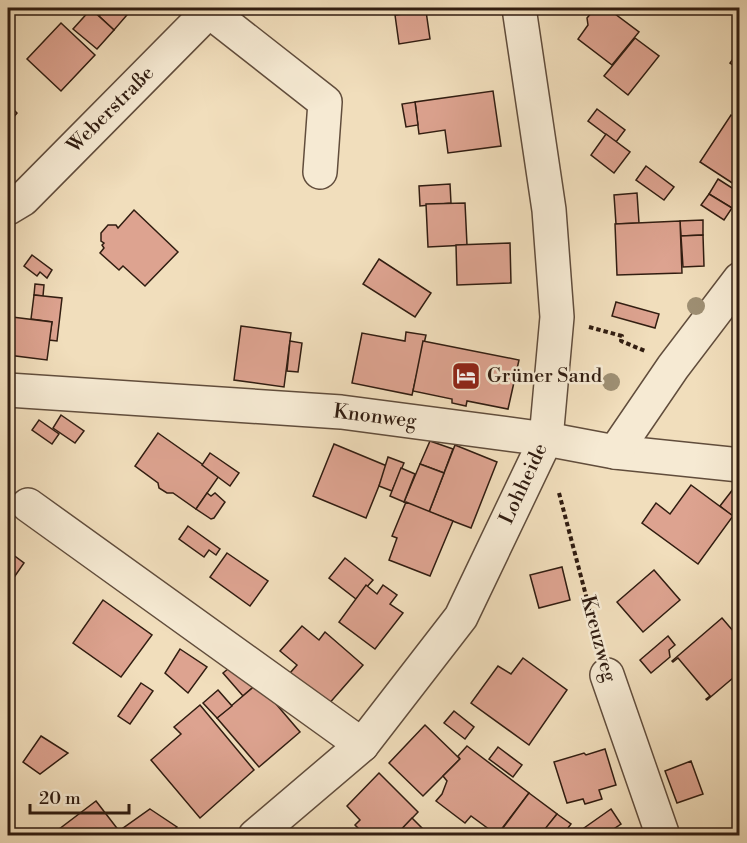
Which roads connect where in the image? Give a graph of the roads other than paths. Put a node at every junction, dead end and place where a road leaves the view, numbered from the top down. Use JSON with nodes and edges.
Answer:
{"nodes":[{"id":1,"x":519,"y":8,"type":"edge"},
{"id":2,"x":210,"y":9,"type":"edge"},
{"id":3,"x":320,"y":172,"type":"dead end"},
{"id":4,"x":8,"y":208,"type":"edge"},
{"id":5,"x":740,"y":279,"type":"edge"},
{"id":6,"x":8,"y":390,"type":"edge"},
{"id":7,"x":546,"y":439,"type":"junction"},
{"id":8,"x":615,"y":452,"type":"junction"},
{"id":9,"x":740,"y":465,"type":"edge"},
{"id":10,"x":28,"y":505,"type":"dead end"},
{"id":11,"x":607,"y":675,"type":"road end"},
{"id":12,"x":362,"y":746,"type":"junction"},
{"id":13,"x":255,"y":836,"type":"edge"},
{"id":14,"x":663,"y":836,"type":"edge"}],
"edges":[{"from":1,"to":7,"type":"street","name":"Lohheide"},
{"from":2,"to":3,"type":"street"},
{"from":2,"to":4,"type":"street","name":"Weberstraße"},
{"from":5,"to":8,"type":"street"},
{"from":6,"to":7,"type":"street","name":"Knonweg"},
{"from":7,"to":8,"type":"street","name":"Knonweg"},
{"from":7,"to":12,"type":"street","name":"Lohheide"},
{"from":8,"to":9,"type":"street","name":"Knonweg"},
{"from":10,"to":12,"type":"street"},
{"from":11,"to":14,"type":"street","name":"Kreuzweg"},
{"from":12,"to":13,"type":"street","name":"Lohheide"}]}
